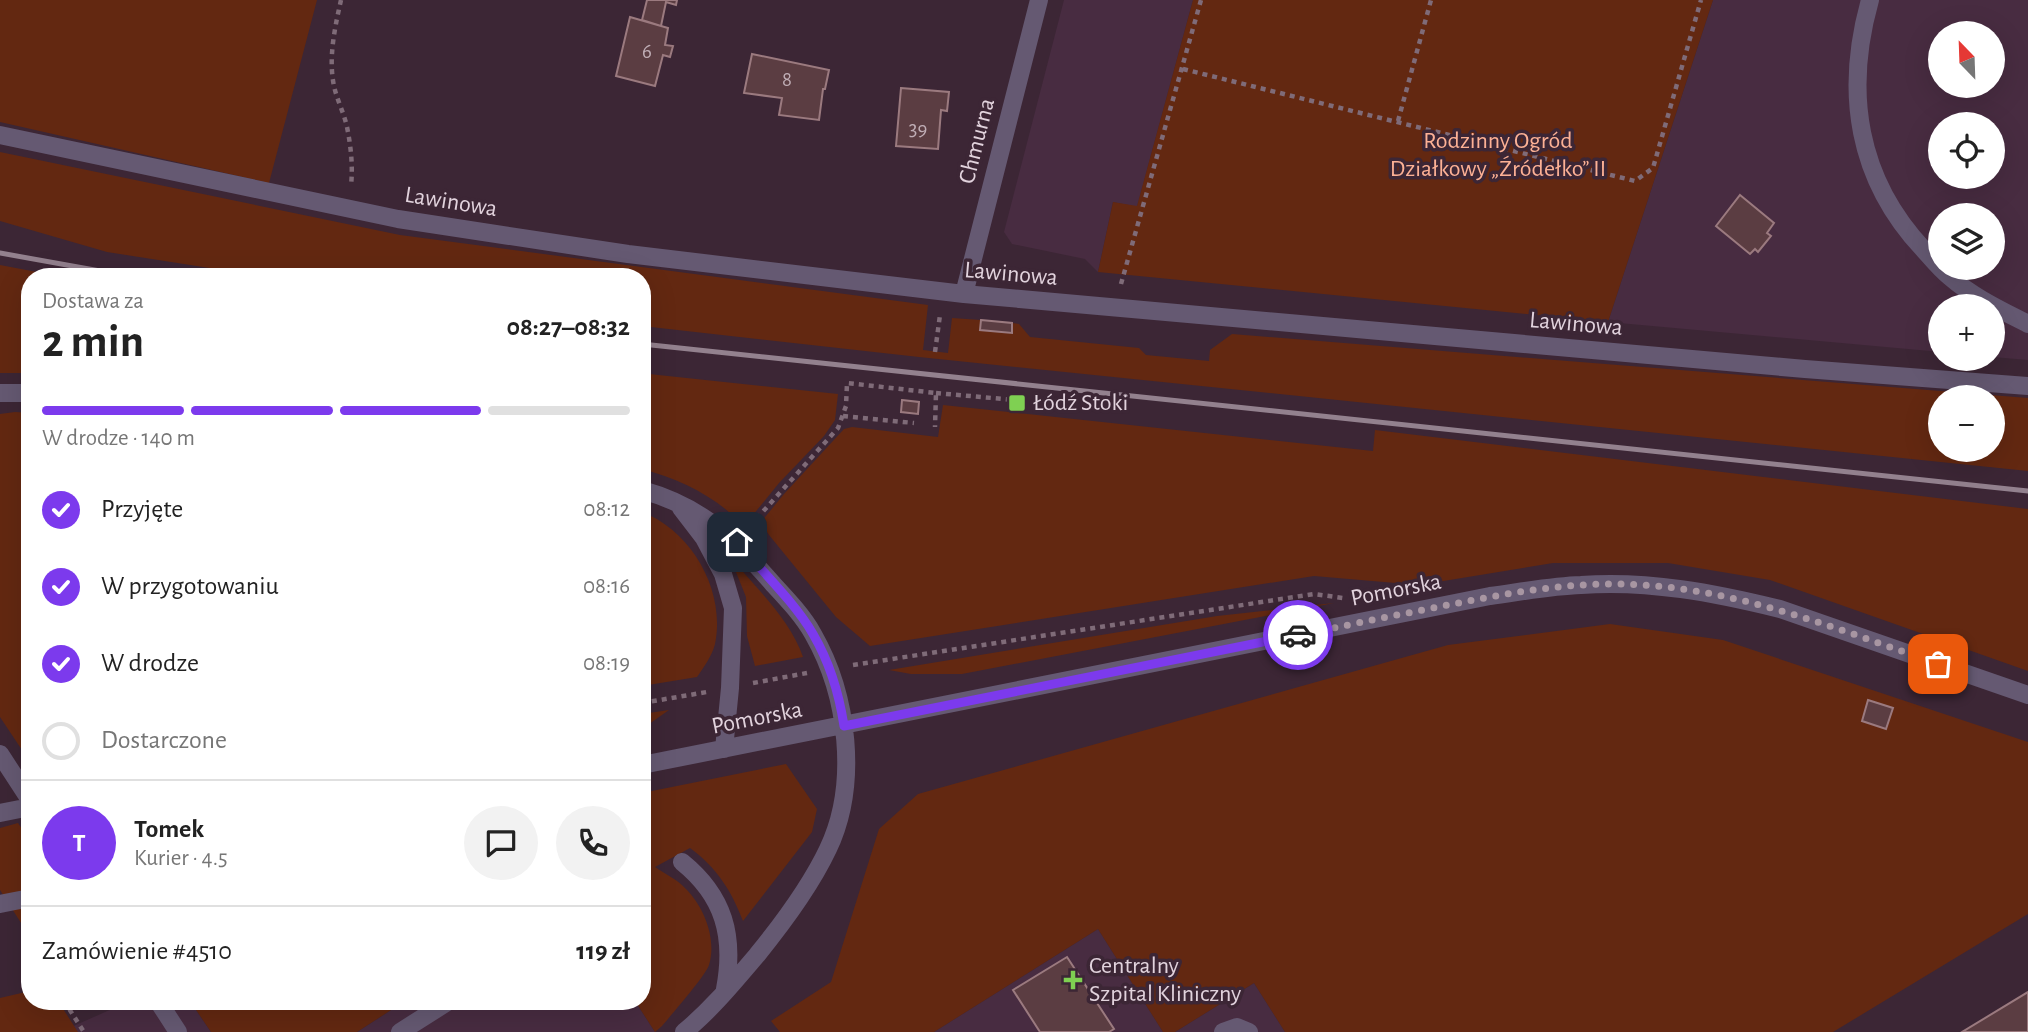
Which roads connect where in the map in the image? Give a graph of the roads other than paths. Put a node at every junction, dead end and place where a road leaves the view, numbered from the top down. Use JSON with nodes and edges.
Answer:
{"nodes":[{"id":1,"x":1039,"y":0,"type":"edge"},
{"id":2,"x":1870,"y":0,"type":"edge"},
{"id":3,"x":0,"y":135,"type":"edge"},
{"id":4,"x":964,"y":294,"type":"junction"},
{"id":5,"x":2028,"y":324,"type":"edge"},
{"id":6,"x":2028,"y":386,"type":"edge"},
{"id":7,"x":0,"y":393,"type":"edge"},
{"id":8,"x":21,"y":393,"type":"edge"},
{"id":9,"x":651,"y":493,"type":"edge"},
{"id":10,"x":676,"y":502,"type":"junction"},
{"id":11,"x":2028,"y":695,"type":"edge"},
{"id":12,"x":844,"y":726,"type":"junction"},
{"id":13,"x":724,"y":749,"type":"junction"},
{"id":14,"x":0,"y":754,"type":"edge"},
{"id":15,"x":651,"y":763,"type":"edge"},
{"id":16,"x":21,"y":786,"type":"edge"},
{"id":17,"x":21,"y":809,"type":"edge"},
{"id":18,"x":0,"y":813,"type":"edge"},
{"id":19,"x":682,"y":862,"type":"dead end"},
{"id":20,"x":21,"y":900,"type":"edge"},
{"id":21,"x":0,"y":904,"type":"edge"},
{"id":22,"x":724,"y":993,"type":"junction"},
{"id":23,"x":164,"y":1010,"type":"edge"},
{"id":24,"x":435,"y":1010,"type":"edge"},
{"id":25,"x":178,"y":1032,"type":"edge"},
{"id":26,"x":400,"y":1032,"type":"edge"},
{"id":27,"x":684,"y":1032,"type":"edge"},
{"id":28,"x":1223,"y":1032,"type":"edge"},
{"id":29,"x":1249,"y":1032,"type":"edge"}],
"edges":[{"from":1,"to":4,"type":"street","name":"Chmurna"},
{"from":2,"to":5,"type":"street"},
{"from":3,"to":4,"type":"street","name":"Lawinowa"},
{"from":4,"to":6,"type":"street","name":"Lawinowa"},
{"from":7,"to":8,"type":"street"},
{"from":9,"to":10,"type":"street"},
{"from":10,"to":12,"type":"street"},
{"from":10,"to":13,"type":"street"},
{"from":11,"to":12,"type":"street","name":"Pomorska"},
{"from":12,"to":13,"type":"street","name":"Pomorska"},
{"from":12,"to":22,"type":"street"},
{"from":13,"to":15,"type":"street","name":"Pomorska"},
{"from":14,"to":16,"type":"street"},
{"from":17,"to":18,"type":"street"},
{"from":19,"to":22,"type":"street"},
{"from":20,"to":21,"type":"street","bridge":true},
{"from":22,"to":27,"type":"street"},
{"from":23,"to":25,"type":"street"},
{"from":24,"to":26,"type":"street"},
{"from":28,"to":29,"type":"street"}]}
